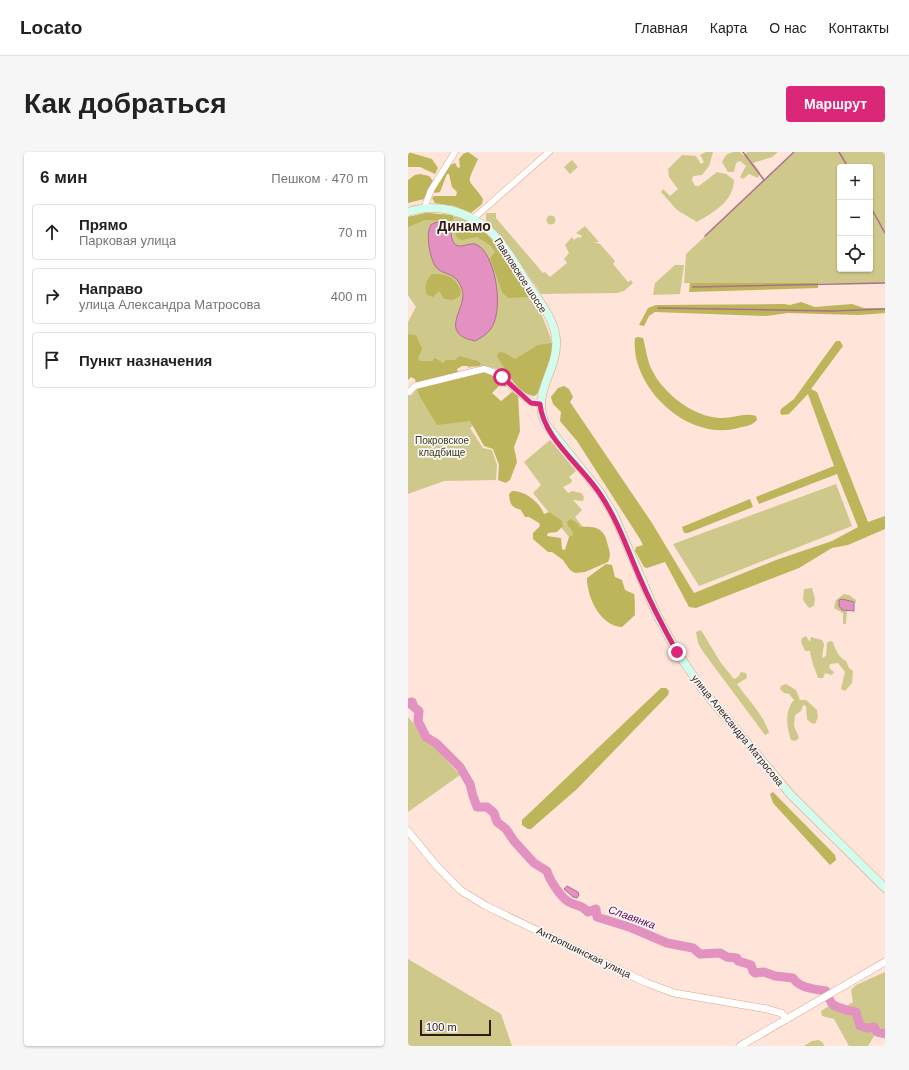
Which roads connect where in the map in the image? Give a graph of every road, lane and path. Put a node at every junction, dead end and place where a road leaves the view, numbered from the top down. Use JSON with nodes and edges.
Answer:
{"nodes":[{"id":1,"x":455,"y":152,"type":"edge"},
{"id":2,"x":549,"y":152,"type":"edge"},
{"id":3,"x":424,"y":208,"type":"junction"},
{"id":4,"x":408,"y":212,"type":"edge"},
{"id":5,"x":474,"y":218,"type":"junction"},
{"id":6,"x":409,"y":392,"type":"dead end"},
{"id":7,"x":540,"y":404,"type":"junction"},
{"id":8,"x":408,"y":831,"type":"edge"},
{"id":9,"x":885,"y":888,"type":"edge"},
{"id":10,"x":885,"y":962,"type":"edge"},
{"id":11,"x":788,"y":1019,"type":"junction"},
{"id":12,"x":740,"y":1046,"type":"edge"}],
"edges":[{"from":1,"to":3,"type":"street"},
{"from":2,"to":5,"type":"street"},
{"from":3,"to":4,"type":"main road","name":"Павловское шоссе"},
{"from":3,"to":5,"type":"main road","name":"Павловское шоссе"},
{"from":5,"to":7,"type":"main road","name":"Павловское шоссе"},
{"from":6,"to":7,"type":"street"},
{"from":7,"to":9,"type":"main road","name":"улица Александра Матросова"},
{"from":8,"to":11,"type":"street","name":"Антропшинская улица"},
{"from":10,"to":11,"type":"street"},
{"from":11,"to":12,"type":"street"}]}
